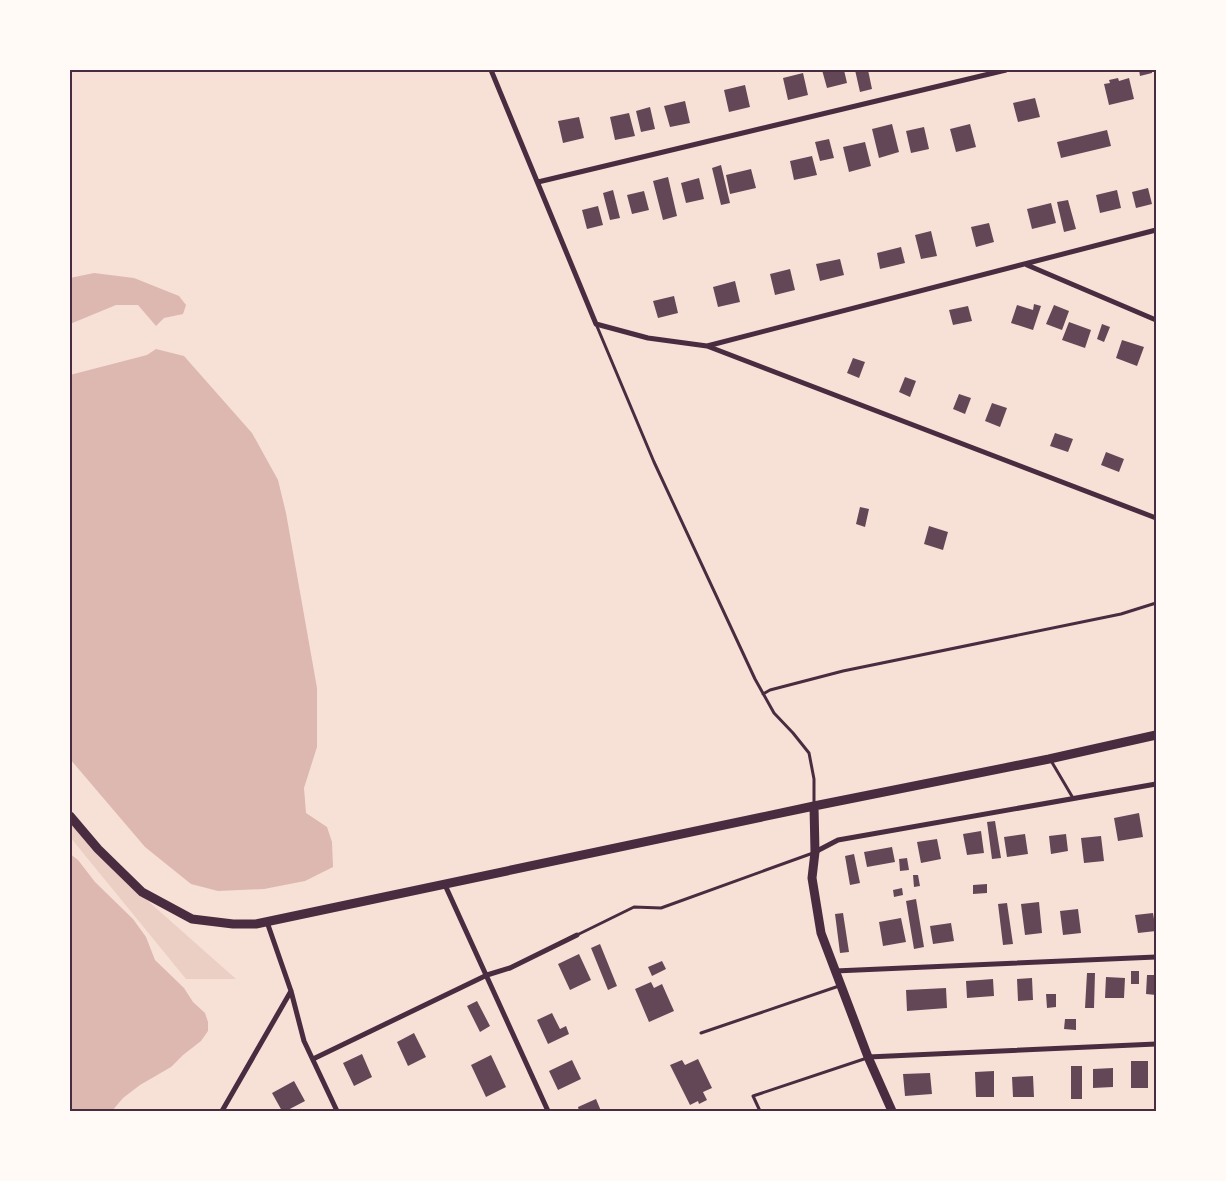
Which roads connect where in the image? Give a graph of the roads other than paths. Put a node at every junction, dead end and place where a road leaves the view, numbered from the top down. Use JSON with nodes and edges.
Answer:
{"nodes":[{"id":1,"x":490,"y":70,"type":"edge"},
{"id":2,"x":1006,"y":70,"type":"edge"},
{"id":3,"x":538,"y":182,"type":"junction"},
{"id":4,"x":1156,"y":230,"type":"edge"},
{"id":5,"x":1027,"y":265,"type":"junction"},
{"id":6,"x":1156,"y":320,"type":"edge"},
{"id":7,"x":596,"y":324,"type":"junction"},
{"id":8,"x":707,"y":346,"type":"junction"},
{"id":9,"x":1156,"y":518,"type":"edge"},
{"id":10,"x":1156,"y":603,"type":"edge"},
{"id":11,"x":763,"y":694,"type":"junction"},
{"id":12,"x":1156,"y":734,"type":"edge"},
{"id":13,"x":1049,"y":759,"type":"junction"},
{"id":14,"x":1156,"y":784,"type":"edge"},
{"id":15,"x":1073,"y":798,"type":"junction"},
{"id":16,"x":814,"y":806,"type":"junction"},
{"id":17,"x":70,"y":816,"type":"edge"},
{"id":18,"x":814,"y":852,"type":"junction"},
{"id":19,"x":445,"y":885,"type":"junction"},
{"id":20,"x":267,"y":922,"type":"junction"},
{"id":21,"x":577,"y":935,"type":"joint"},
{"id":22,"x":1156,"y":957,"type":"edge"},
{"id":23,"x":834,"y":971,"type":"junction"},
{"id":24,"x":487,"y":975,"type":"junction"},
{"id":25,"x":840,"y":986,"type":"junction"},
{"id":26,"x":291,"y":991,"type":"junction"},
{"id":27,"x":701,"y":1032,"type":"dead end"},
{"id":28,"x":1156,"y":1044,"type":"edge"},
{"id":29,"x":868,"y":1057,"type":"junction"},
{"id":30,"x":313,"y":1059,"type":"junction"},
{"id":31,"x":222,"y":1111,"type":"edge"},
{"id":32,"x":338,"y":1111,"type":"edge"},
{"id":33,"x":548,"y":1111,"type":"edge"},
{"id":34,"x":760,"y":1111,"type":"edge"},
{"id":35,"x":892,"y":1111,"type":"edge"}],
"edges":[{"from":1,"to":3,"type":"street"},
{"from":2,"to":3,"type":"street"},
{"from":3,"to":7,"type":"street"},
{"from":4,"to":5,"type":"street"},
{"from":5,"to":6,"type":"street"},
{"from":5,"to":8,"type":"street"},
{"from":7,"to":8,"type":"street"},
{"from":7,"to":11,"type":"lane"},
{"from":8,"to":9,"type":"street"},
{"from":10,"to":11,"type":"lane"},
{"from":11,"to":16,"type":"lane"},
{"from":12,"to":13,"type":"main road"},
{"from":13,"to":15,"type":"lane"},
{"from":13,"to":16,"type":"main road"},
{"from":14,"to":15,"type":"street"},
{"from":15,"to":18,"type":"street"},
{"from":16,"to":18,"type":"main road"},
{"from":16,"to":19,"type":"main road"},
{"from":17,"to":20,"type":"main road"},
{"from":18,"to":21,"type":"lane"},
{"from":18,"to":23,"type":"main road"},
{"from":19,"to":20,"type":"main road"},
{"from":19,"to":24,"type":"street"},
{"from":20,"to":26,"type":"street"},
{"from":21,"to":24,"type":"street"},
{"from":22,"to":23,"type":"street"},
{"from":23,"to":25,"type":"main road"},
{"from":24,"to":30,"type":"street"},
{"from":24,"to":33,"type":"street"},
{"from":25,"to":27,"type":"lane"},
{"from":25,"to":29,"type":"main road"},
{"from":26,"to":30,"type":"street"},
{"from":26,"to":31,"type":"street"},
{"from":28,"to":29,"type":"street"},
{"from":29,"to":34,"type":"lane"},
{"from":29,"to":35,"type":"main road"},
{"from":30,"to":32,"type":"street"}]}
